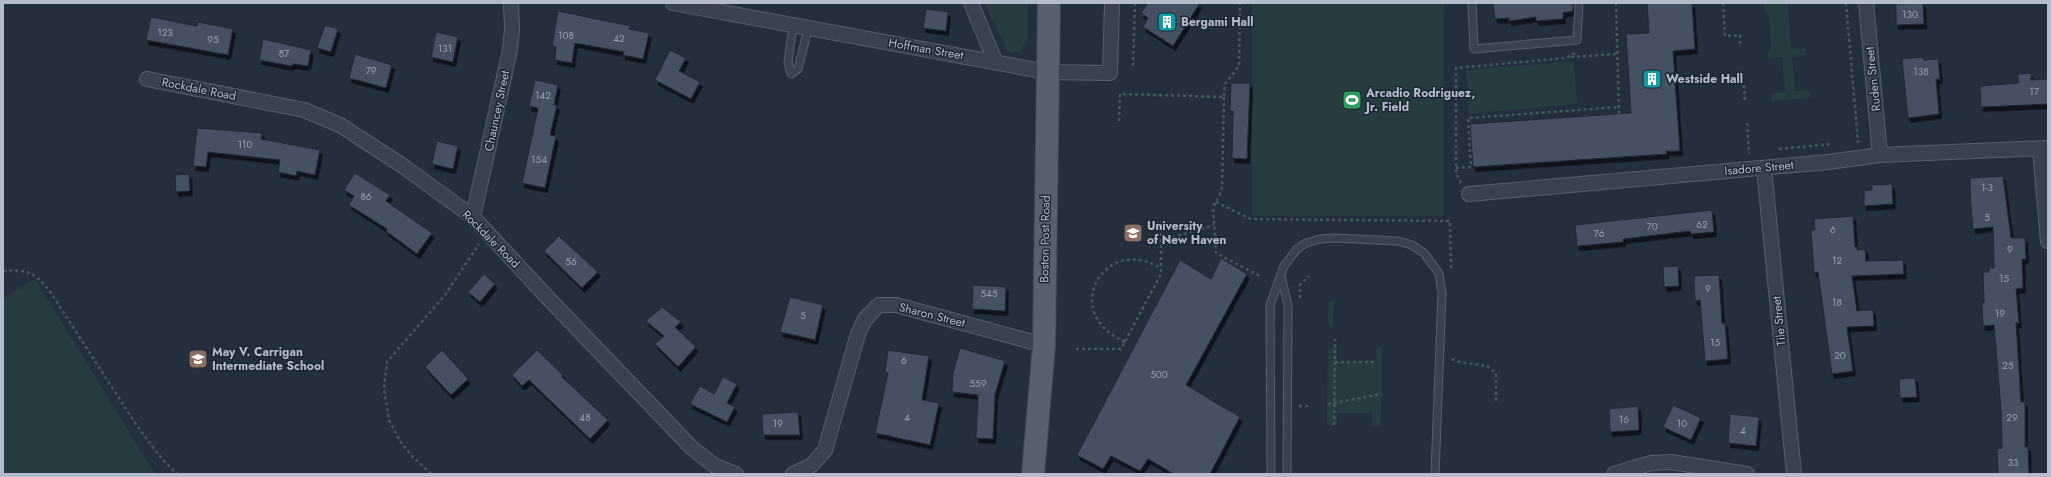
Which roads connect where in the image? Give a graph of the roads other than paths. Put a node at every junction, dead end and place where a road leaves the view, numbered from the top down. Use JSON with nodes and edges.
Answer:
{"nodes":[{"id":1,"x":511,"y":3,"type":"edge"},
{"id":2,"x":673,"y":3,"type":"edge"},
{"id":3,"x":971,"y":3,"type":"edge"},
{"id":4,"x":1049,"y":3,"type":"edge"},
{"id":5,"x":1112,"y":3,"type":"edge"},
{"id":6,"x":1472,"y":3,"type":"edge"},
{"id":7,"x":1579,"y":3,"type":"edge"},
{"id":8,"x":1866,"y":3,"type":"edge"},
{"id":9,"x":793,"y":26,"type":"junction"},
{"id":10,"x":808,"y":29,"type":"junction"},
{"id":11,"x":995,"y":61,"type":"junction"},
{"id":12,"x":1047,"y":72,"type":"junction"},
{"id":13,"x":147,"y":79,"type":"dead end"},
{"id":14,"x":2044,"y":148,"type":"edge"},
{"id":15,"x":1880,"y":156,"type":"junction"},
{"id":16,"x":1764,"y":168,"type":"junction"},
{"id":17,"x":1469,"y":194,"type":"road end"},
{"id":18,"x":473,"y":217,"type":"junction"},
{"id":19,"x":2048,"y":241,"type":"edge"},
{"id":20,"x":1281,"y":276,"type":"junction"},
{"id":21,"x":1044,"y":345,"type":"junction"},
{"id":22,"x":736,"y":474,"type":"edge"},
{"id":23,"x":793,"y":474,"type":"edge"},
{"id":24,"x":1033,"y":474,"type":"edge"},
{"id":25,"x":1271,"y":474,"type":"edge"},
{"id":26,"x":1287,"y":474,"type":"edge"},
{"id":27,"x":1435,"y":474,"type":"edge"},
{"id":28,"x":1617,"y":474,"type":"edge"},
{"id":29,"x":1747,"y":474,"type":"edge"},
{"id":30,"x":1794,"y":474,"type":"edge"}],
"edges":[{"from":1,"to":18,"type":"street","name":"Chauncey Street"},
{"from":2,"to":9,"type":"street","name":"Hoffman Street"},
{"from":3,"to":11,"type":"street"},
{"from":4,"to":12,"type":"main road","name":"Boston Post Road"},
{"from":5,"to":12,"type":"street","name":"Hoffman Street"},
{"from":6,"to":7,"type":"lane"},
{"from":8,"to":15,"type":"street","name":"Ruden Street"},
{"from":9,"to":10,"type":"street","name":"Hoffman Street"},
{"from":9,"to":10,"type":"lane"},
{"from":10,"to":11,"type":"street","name":"Hoffman Street"},
{"from":11,"to":12,"type":"street","name":"Hoffman Street"},
{"from":12,"to":21,"type":"main road","name":"Boston Post Road"},
{"from":13,"to":18,"type":"street","name":"Rockdale Road"},
{"from":14,"to":15,"type":"street","name":"Isadore Street"},
{"from":14,"to":19,"type":"street"},
{"from":15,"to":16,"type":"street","name":"Isadore Street"},
{"from":16,"to":17,"type":"street","name":"Isadore Street"},
{"from":16,"to":30,"type":"street","name":"Tile Street"},
{"from":18,"to":22,"type":"street","name":"Rockdale Road"},
{"from":20,"to":25,"type":"lane"},
{"from":20,"to":26,"type":"lane"},
{"from":20,"to":27,"type":"lane"},
{"from":21,"to":23,"type":"street","name":"Sharon Street"},
{"from":21,"to":24,"type":"main road","name":"Boston Post Road"},
{"from":28,"to":29,"type":"street"}]}
